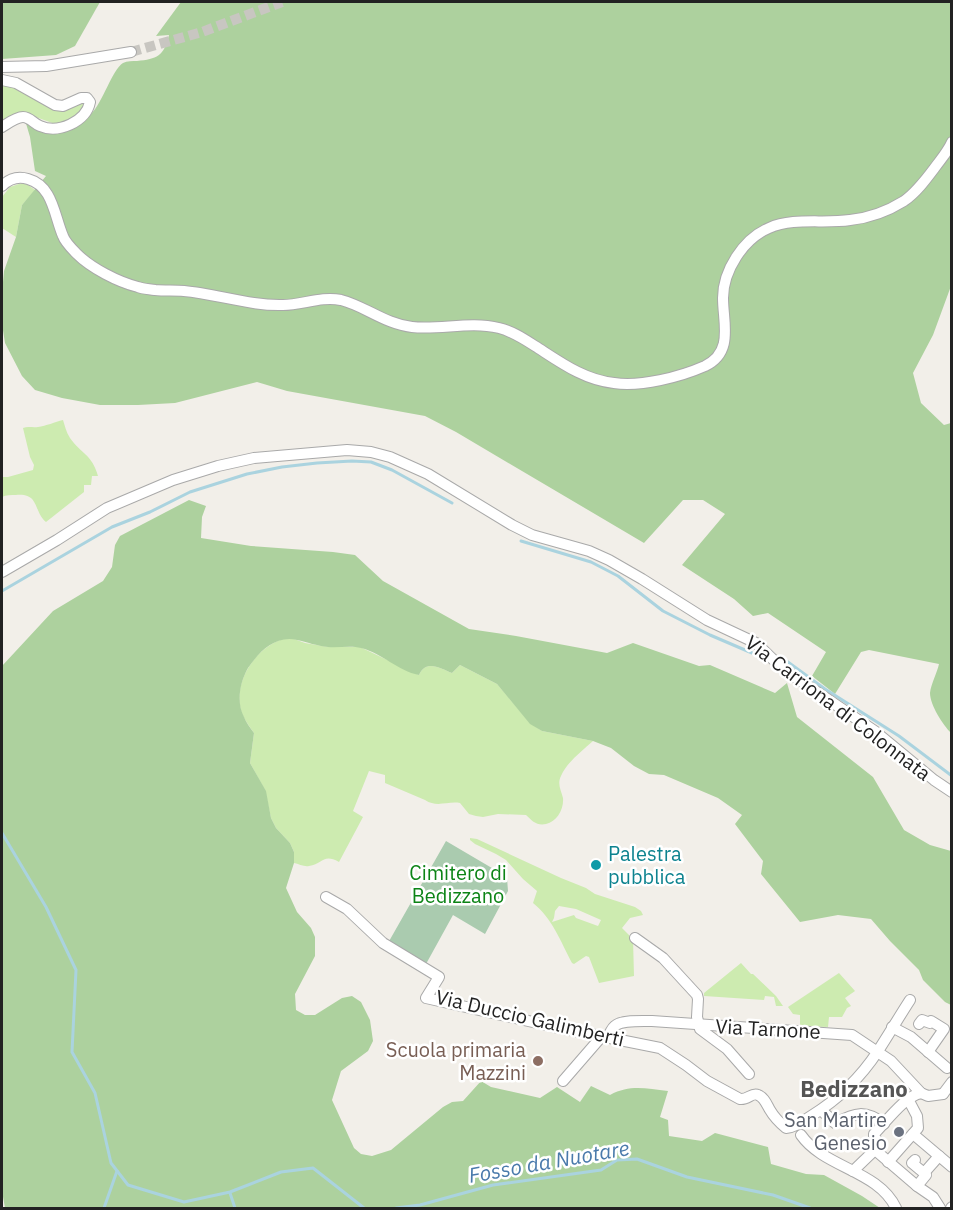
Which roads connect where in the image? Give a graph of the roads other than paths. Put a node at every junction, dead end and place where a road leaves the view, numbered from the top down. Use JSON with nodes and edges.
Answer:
{"nodes":[{"id":1,"x":131,"y":52,"type":"tunnel mouth"},
{"id":2,"x":2,"y":67,"type":"edge"},
{"id":3,"x":2,"y":80,"type":"edge"},
{"id":4,"x":2,"y":127,"type":"edge"},
{"id":5,"x":951,"y":142,"type":"edge"},
{"id":6,"x":2,"y":186,"type":"edge"},
{"id":7,"x":2,"y":572,"type":"edge"},
{"id":8,"x":951,"y":792,"type":"edge"},
{"id":9,"x":326,"y":897,"type":"dead end"},
{"id":10,"x":635,"y":938,"type":"dead end"},
{"id":11,"x":910,"y":1000,"type":"dead end"},
{"id":12,"x":920,"y":1023,"type":"dead end"},
{"id":13,"x":699,"y":1024,"type":"junction"},
{"id":14,"x":891,"y":1028,"type":"junction"},
{"id":15,"x":605,"y":1037,"type":"junction"},
{"id":16,"x":877,"y":1052,"type":"junction"},
{"id":17,"x":928,"y":1052,"type":"junction"},
{"id":18,"x":947,"y":1068,"type":"dead end"},
{"id":19,"x":749,"y":1074,"type":"dead end"},
{"id":20,"x":563,"y":1080,"type":"dead end"},
{"id":21,"x":951,"y":1082,"type":"edge"},
{"id":22,"x":918,"y":1090,"type":"junction"},
{"id":23,"x":947,"y":1097,"type":"edge"},
{"id":24,"x":908,"y":1099,"type":"junction"},
{"id":25,"x":821,"y":1110,"type":"junction"},
{"id":26,"x":884,"y":1124,"type":"junction"},
{"id":27,"x":915,"y":1131,"type":"junction"},
{"id":28,"x":801,"y":1136,"type":"dead end"},
{"id":29,"x":876,"y":1142,"type":"junction"},
{"id":30,"x":939,"y":1156,"type":"junction"},
{"id":31,"x":915,"y":1160,"type":"dead end"},
{"id":32,"x":888,"y":1162,"type":"junction"},
{"id":33,"x":951,"y":1167,"type":"edge"},
{"id":34,"x":853,"y":1171,"type":"junction"},
{"id":35,"x":924,"y":1173,"type":"junction"},
{"id":36,"x":917,"y":1186,"type":"junction"},
{"id":37,"x":896,"y":1209,"type":"edge"},
{"id":38,"x":940,"y":1209,"type":"edge"}],
"edges":[{"from":1,"to":2,"type":"street"},
{"from":3,"to":4,"type":"street"},
{"from":5,"to":6,"type":"street"},
{"from":7,"to":8,"type":"street","name":"Via Carriona di Colonnata"},
{"from":9,"to":15,"type":"street","name":"Via Duccio Galimberti"},
{"from":10,"to":13,"type":"street"},
{"from":11,"to":14,"type":"street"},
{"from":12,"to":17,"type":"street"},
{"from":13,"to":15,"type":"street","name":"Via Tarnone"},
{"from":13,"to":16,"type":"street","name":"Via Tarnone"},
{"from":13,"to":19,"type":"street"},
{"from":14,"to":16,"type":"street"},
{"from":14,"to":17,"type":"street"},
{"from":15,"to":20,"type":"street","name":"Via Tarnone"},
{"from":15,"to":25,"type":"street","name":"Via Duccio Galimberti"},
{"from":16,"to":22,"type":"street","name":"Via Tarnone"},
{"from":16,"to":25,"type":"street"},
{"from":17,"to":18,"type":"street"},
{"from":21,"to":23,"type":"street"},
{"from":22,"to":23,"type":"street"},
{"from":22,"to":24,"type":"street"},
{"from":24,"to":26,"type":"street"},
{"from":24,"to":27,"type":"street"},
{"from":25,"to":26,"type":"street"},
{"from":26,"to":29,"type":"street"},
{"from":27,"to":30,"type":"street"},
{"from":27,"to":32,"type":"street"},
{"from":28,"to":34,"type":"street"},
{"from":29,"to":32,"type":"street"},
{"from":29,"to":34,"type":"street"},
{"from":30,"to":33,"type":"street"},
{"from":30,"to":35,"type":"street"},
{"from":31,"to":35,"type":"street"},
{"from":32,"to":36,"type":"street"},
{"from":34,"to":37,"type":"street"},
{"from":35,"to":36,"type":"street"},
{"from":36,"to":38,"type":"street"}]}
